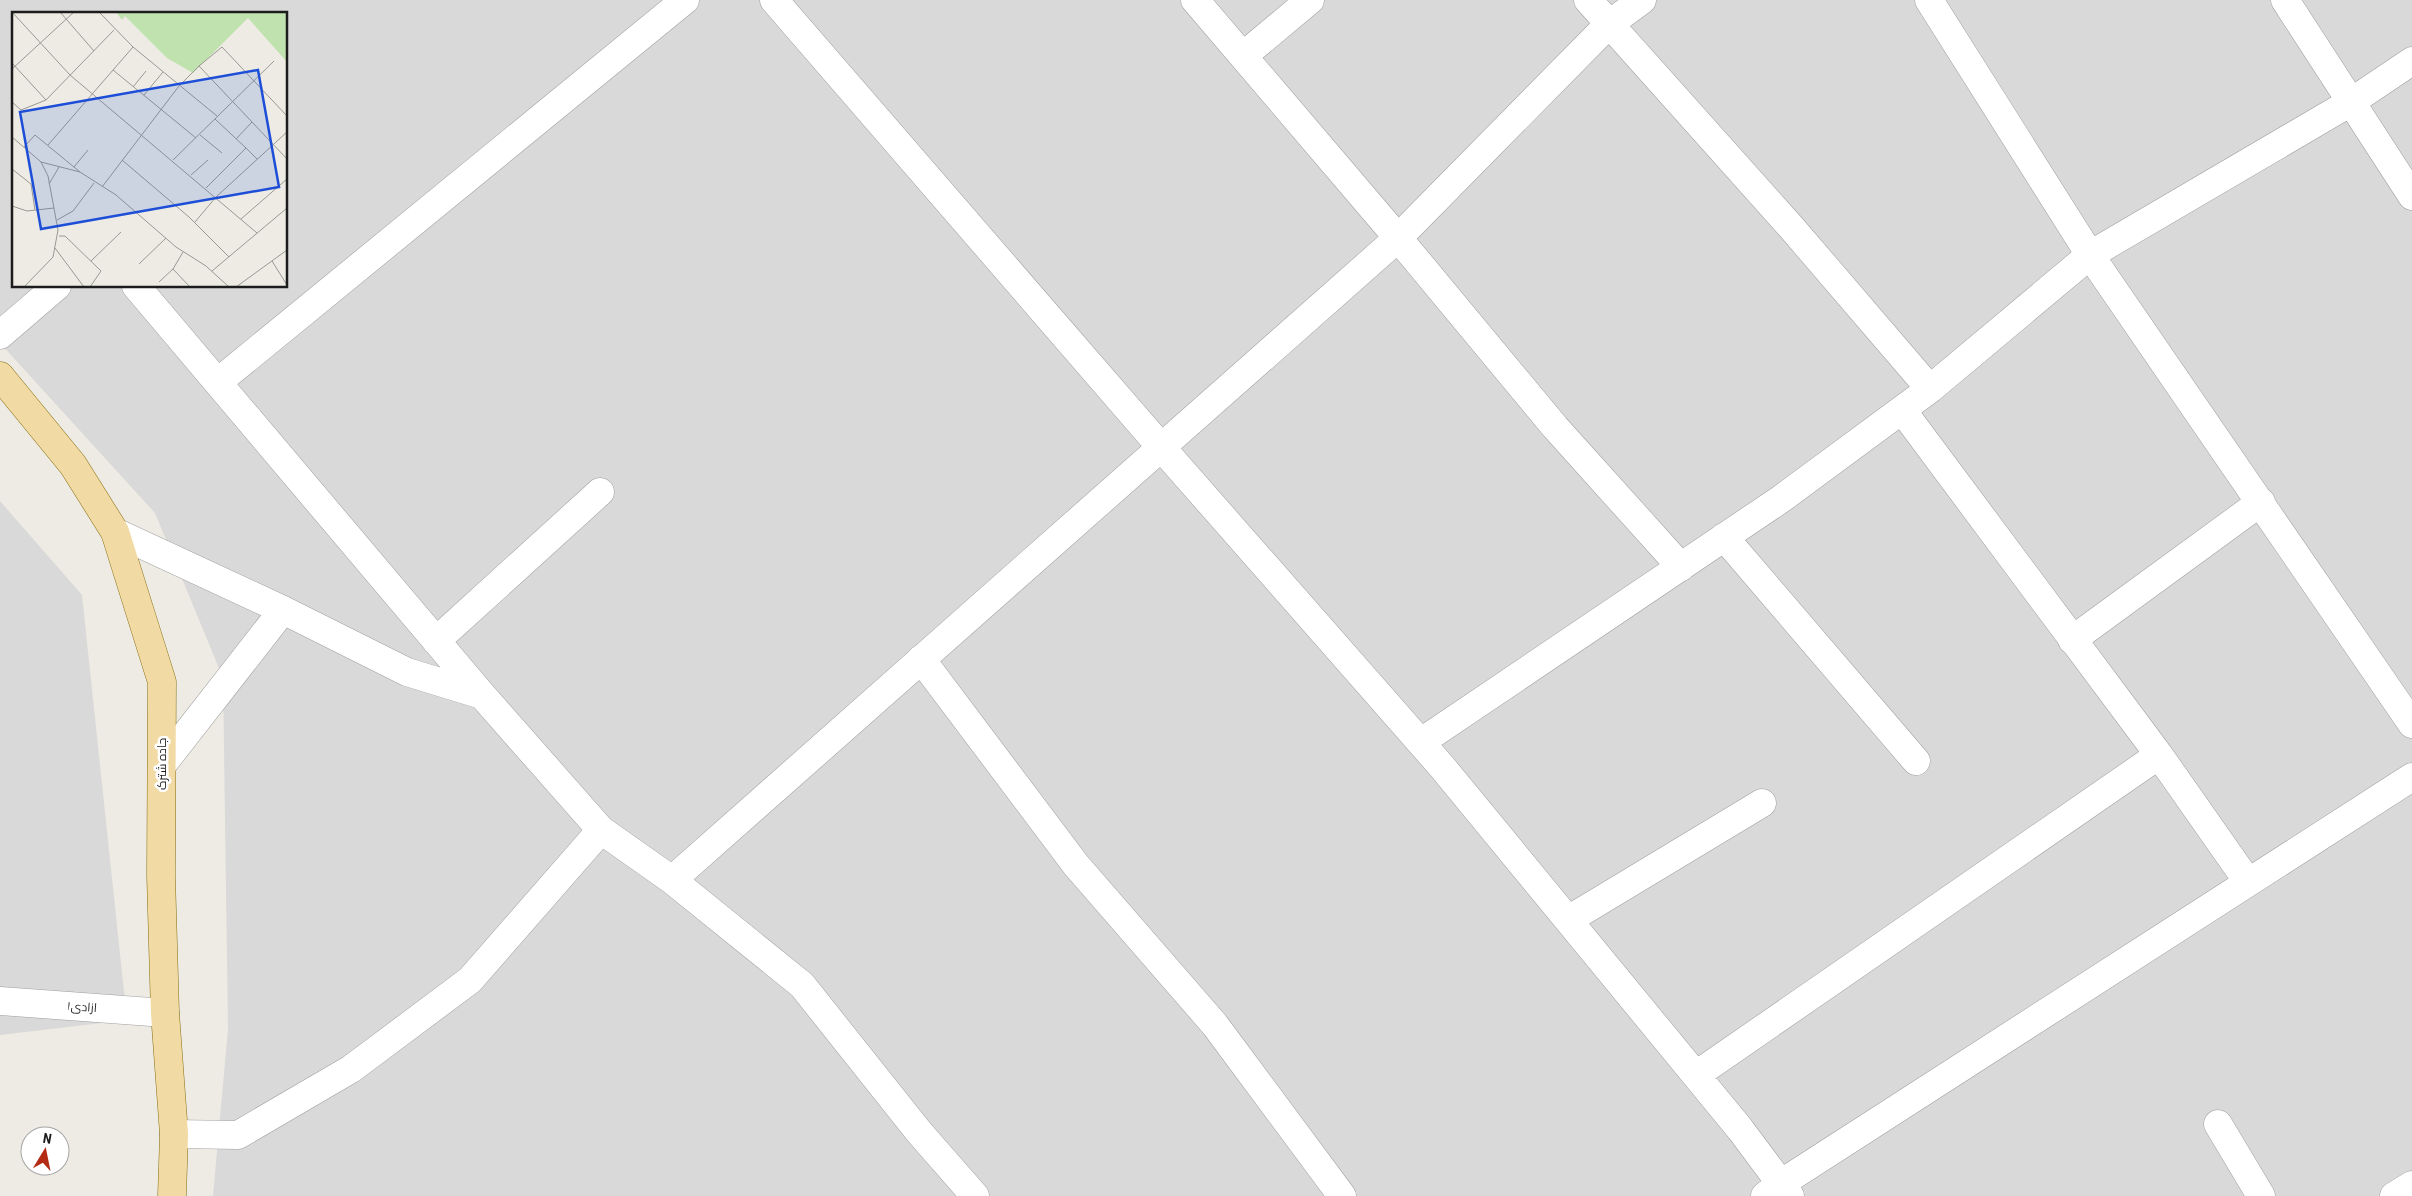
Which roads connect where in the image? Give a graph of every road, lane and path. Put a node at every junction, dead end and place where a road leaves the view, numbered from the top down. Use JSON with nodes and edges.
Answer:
{"nodes":[{"id":1,"x":685,"y":0,"type":"edge"},
{"id":2,"x":774,"y":0,"type":"edge"},
{"id":3,"x":1196,"y":0,"type":"edge"},
{"id":4,"x":1310,"y":0,"type":"edge"},
{"id":5,"x":1588,"y":0,"type":"edge"},
{"id":6,"x":1642,"y":0,"type":"edge"},
{"id":7,"x":1929,"y":0,"type":"edge"},
{"id":8,"x":2285,"y":0,"type":"edge"},
{"id":9,"x":1608,"y":25,"type":"junction"},
{"id":10,"x":1243,"y":56,"type":"junction"},
{"id":11,"x":2412,"y":61,"type":"edge"},
{"id":12,"x":2351,"y":102,"type":"junction"},
{"id":13,"x":2412,"y":196,"type":"edge"},
{"id":14,"x":1398,"y":238,"type":"junction"},
{"id":15,"x":2090,"y":255,"type":"junction"},
{"id":16,"x":55,"y":288,"type":"edge"},
{"id":17,"x":138,"y":288,"type":"edge"},
{"id":18,"x":0,"y":335,"type":"edge"},
{"id":19,"x":0,"y":376,"type":"edge"},
{"id":20,"x":218,"y":382,"type":"junction"},
{"id":21,"x":1930,"y":389,"type":"junction"},
{"id":22,"x":1902,"y":410,"type":"junction"},
{"id":23,"x":1161,"y":447,"type":"junction"},
{"id":24,"x":600,"y":492,"type":"dead end"},
{"id":25,"x":2260,"y":502,"type":"junction"},
{"id":26,"x":115,"y":532,"type":"junction"},
{"id":27,"x":1724,"y":538,"type":"junction"},
{"id":28,"x":1681,"y":567,"type":"junction"},
{"id":29,"x":283,"y":610,"type":"junction"},
{"id":30,"x":2072,"y":640,"type":"junction"},
{"id":31,"x":436,"y":641,"type":"junction"},
{"id":32,"x":921,"y":659,"type":"junction"},
{"id":33,"x":482,"y":695,"type":"junction"},
{"id":34,"x":2412,"y":724,"type":"edge"},
{"id":35,"x":1421,"y":742,"type":"junction"},
{"id":36,"x":2159,"y":755,"type":"junction"},
{"id":37,"x":1916,"y":761,"type":"dead end"},
{"id":38,"x":162,"y":765,"type":"junction"},
{"id":39,"x":2412,"y":777,"type":"edge"},
{"id":40,"x":1762,"y":804,"type":"dead end"},
{"id":41,"x":601,"y":830,"type":"junction"},
{"id":42,"x":672,"y":880,"type":"junction"},
{"id":43,"x":2248,"y":882,"type":"junction"},
{"id":44,"x":1568,"y":920,"type":"junction"},
{"id":45,"x":0,"y":1001,"type":"edge"},
{"id":46,"x":165,"y":1013,"type":"junction"},
{"id":47,"x":1696,"y":1075,"type":"junction"},
{"id":48,"x":2218,"y":1124,"type":"dead end"},
{"id":49,"x":174,"y":1134,"type":"junction"},
{"id":50,"x":2412,"y":1185,"type":"edge"},
{"id":51,"x":1778,"y":1192,"type":"edge"},
{"id":52,"x":172,"y":1196,"type":"edge"},
{"id":53,"x":975,"y":1196,"type":"edge"},
{"id":54,"x":1342,"y":1196,"type":"edge"},
{"id":55,"x":2261,"y":1196,"type":"edge"},
{"id":56,"x":2394,"y":1196,"type":"edge"}],
"edges":[{"from":1,"to":20,"type":"street"},
{"from":2,"to":23,"type":"street"},
{"from":3,"to":10,"type":"street"},
{"from":4,"to":10,"type":"street"},
{"from":5,"to":9,"type":"street"},
{"from":6,"to":9,"type":"street"},
{"from":7,"to":15,"type":"street"},
{"from":8,"to":12,"type":"street"},
{"from":9,"to":14,"type":"street"},
{"from":9,"to":21,"type":"street"},
{"from":10,"to":14,"type":"street"},
{"from":11,"to":12,"type":"street"},
{"from":12,"to":13,"type":"street"},
{"from":12,"to":15,"type":"street"},
{"from":14,"to":23,"type":"street"},
{"from":14,"to":28,"type":"street"},
{"from":15,"to":21,"type":"street"},
{"from":15,"to":25,"type":"street"},
{"from":16,"to":18,"type":"street"},
{"from":17,"to":20,"type":"street"},
{"from":19,"to":26,"type":"main road","name":"جاده شترک"},
{"from":20,"to":31,"type":"street"},
{"from":21,"to":22,"type":"street"},
{"from":22,"to":27,"type":"street"},
{"from":22,"to":30,"type":"street"},
{"from":23,"to":32,"type":"street"},
{"from":23,"to":35,"type":"street"},
{"from":24,"to":31,"type":"street"},
{"from":25,"to":30,"type":"street"},
{"from":25,"to":34,"type":"street"},
{"from":26,"to":29,"type":"street"},
{"from":26,"to":38,"type":"main road","name":"جاده شترک"},
{"from":27,"to":28,"type":"street"},
{"from":27,"to":37,"type":"street"},
{"from":28,"to":35,"type":"street"},
{"from":29,"to":33,"type":"street"},
{"from":29,"to":38,"type":"street"},
{"from":30,"to":36,"type":"street"},
{"from":31,"to":33,"type":"street"},
{"from":32,"to":42,"type":"street"},
{"from":32,"to":54,"type":"street"},
{"from":33,"to":41,"type":"street"},
{"from":35,"to":44,"type":"street"},
{"from":36,"to":43,"type":"street"},
{"from":36,"to":47,"type":"street"},
{"from":38,"to":46,"type":"main road","name":"جاده شترک"},
{"from":39,"to":43,"type":"street"},
{"from":40,"to":44,"type":"street"},
{"from":41,"to":42,"type":"street"},
{"from":41,"to":49,"type":"street"},
{"from":42,"to":53,"type":"street"},
{"from":43,"to":51,"type":"street"},
{"from":44,"to":47,"type":"street"},
{"from":45,"to":46,"type":"street","name":"ازادی۱"},
{"from":46,"to":49,"type":"main road","name":"جاده شترک"},
{"from":47,"to":51,"type":"street"},
{"from":48,"to":55,"type":"street"},
{"from":49,"to":52,"type":"main road","name":"جاده شترک"},
{"from":50,"to":56,"type":"street"}]}
